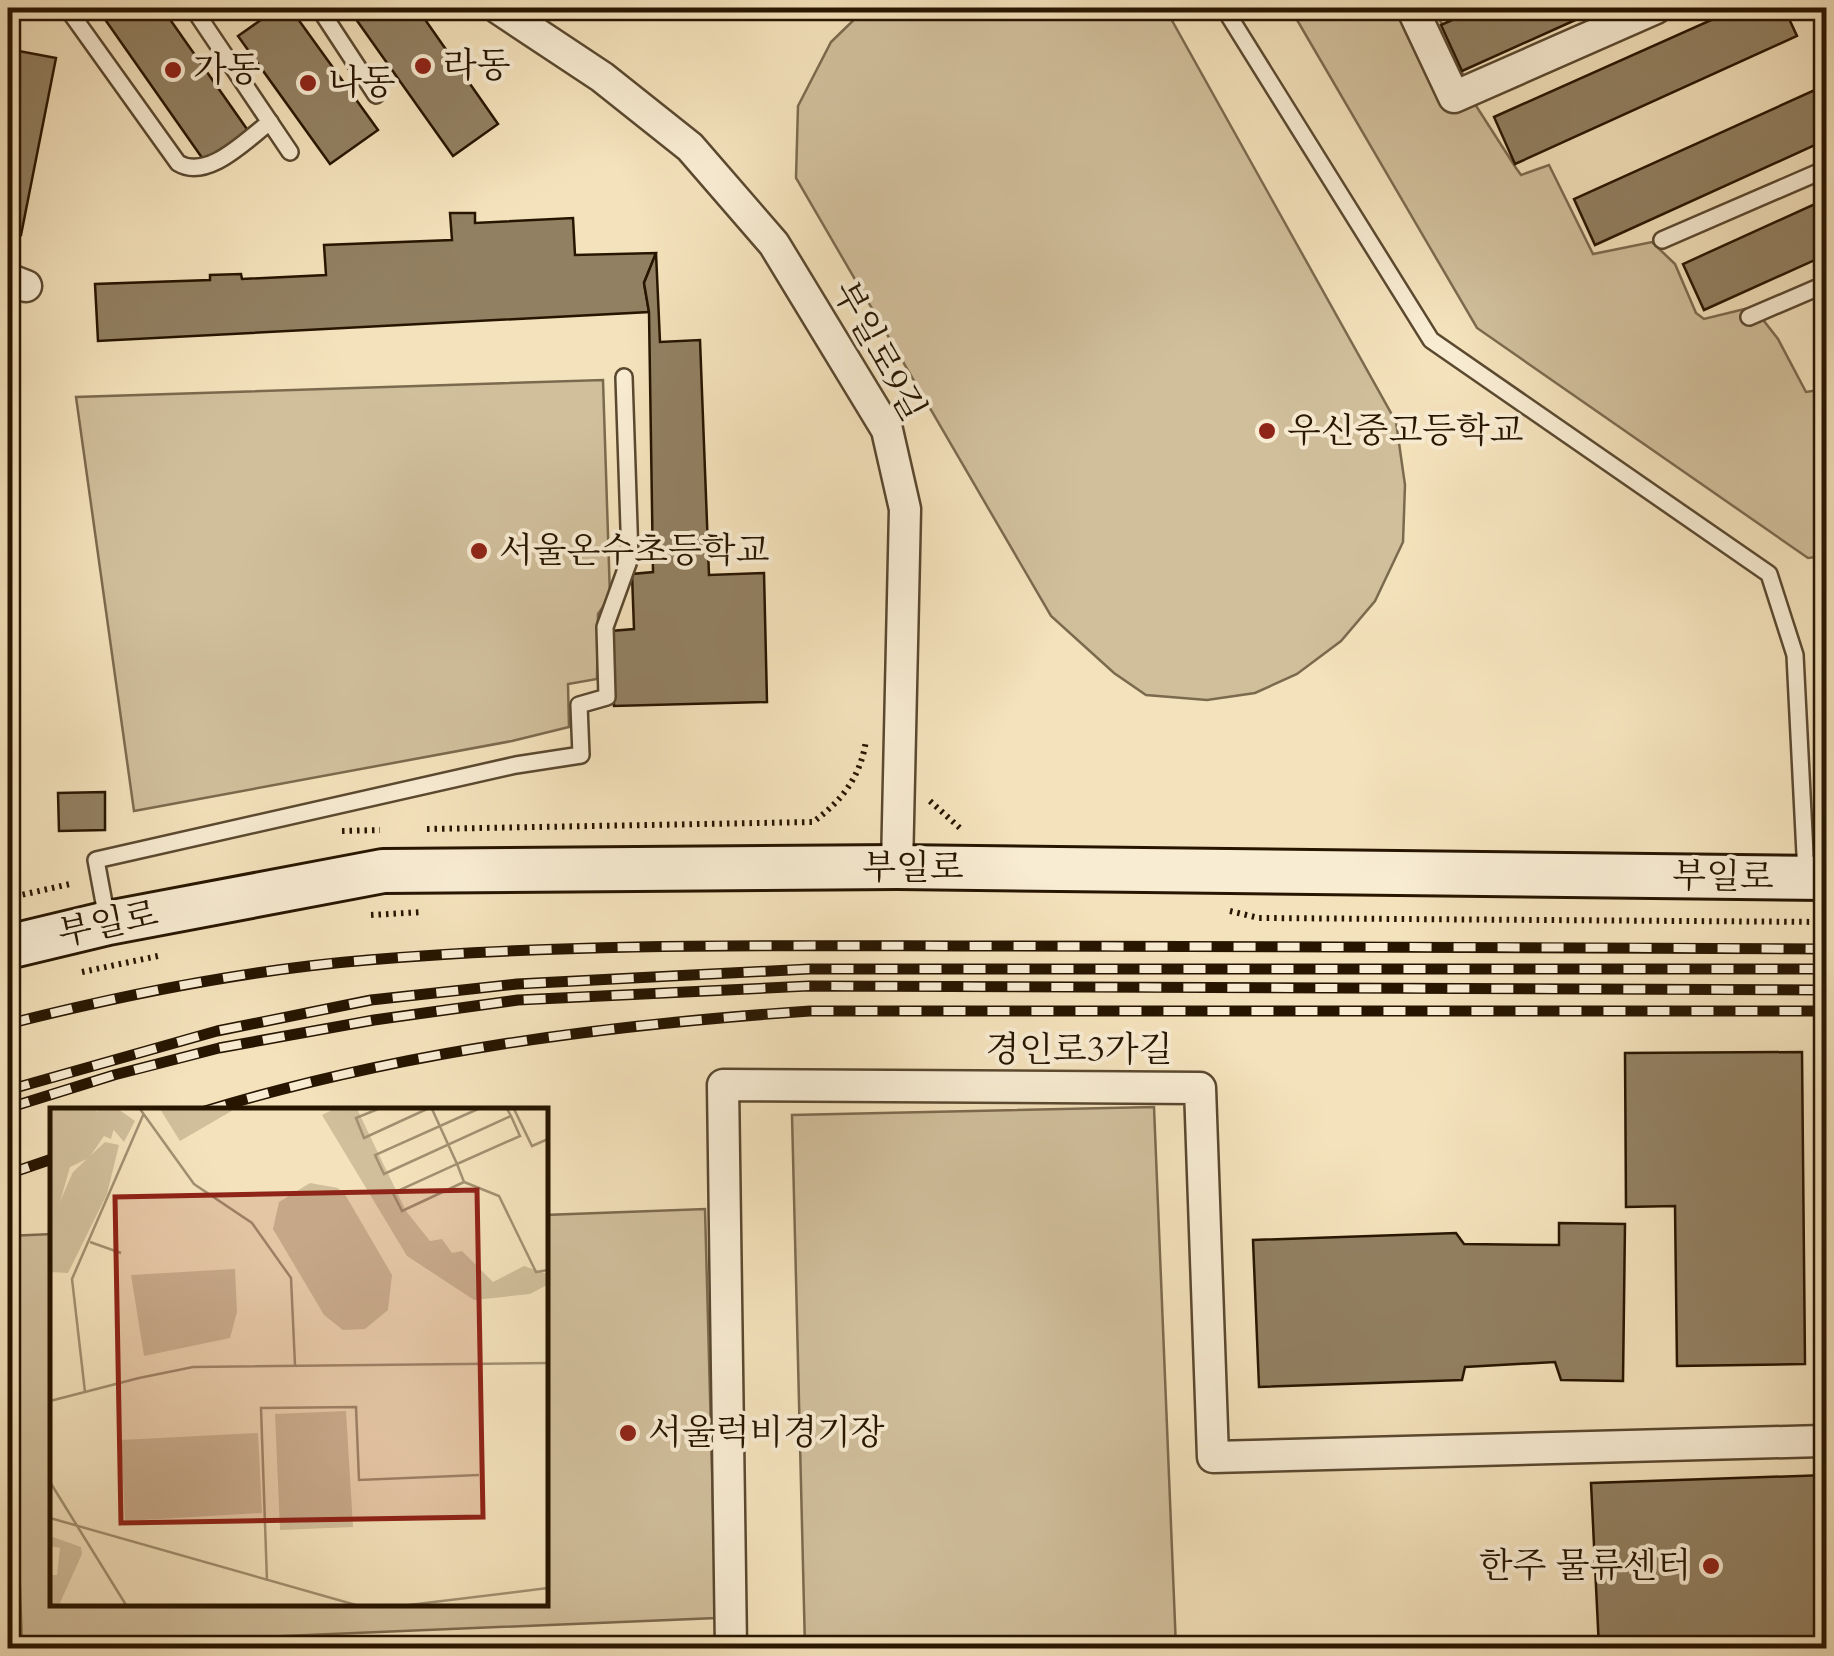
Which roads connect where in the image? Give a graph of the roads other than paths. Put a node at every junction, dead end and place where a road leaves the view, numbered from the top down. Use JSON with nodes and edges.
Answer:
{"nodes":[{"id":1,"x":67,"y":8,"type":"edge"},
{"id":2,"x":194,"y":8,"type":"edge"},
{"id":3,"x":319,"y":8,"type":"edge"},
{"id":4,"x":498,"y":8,"type":"edge"},
{"id":5,"x":1224,"y":8,"type":"edge"},
{"id":6,"x":1412,"y":8,"type":"edge"},
{"id":7,"x":1656,"y":8,"type":"edge"},
{"id":8,"x":376,"y":95,"type":"dead end"},
{"id":9,"x":270,"y":122,"type":"junction"},
{"id":10,"x":290,"y":152,"type":"dead end"},
{"id":11,"x":1826,"y":169,"type":"edge"},
{"id":12,"x":1662,"y":240,"type":"dead end"},
{"id":13,"x":1826,"y":284,"type":"edge"},
{"id":14,"x":1749,"y":317,"type":"dead end"},
{"id":15,"x":624,"y":377,"type":"dead end"},
{"id":16,"x":896,"y":867,"type":"junction"},
{"id":17,"x":1816,"y":878,"type":"edge"},
{"id":18,"x":108,"y":923,"type":"junction"},
{"id":19,"x":8,"y":947,"type":"edge"},
{"id":20,"x":1822,"y":1441,"type":"dead end"},
{"id":21,"x":731,"y":1648,"type":"edge"}],
"edges":[{"from":1,"to":9,"type":"lane"},
{"from":2,"to":9,"type":"lane"},
{"from":3,"to":8,"type":"lane"},
{"from":4,"to":16,"type":"street","name":"부일로9길"},
{"from":5,"to":17,"type":"lane"},
{"from":6,"to":7,"type":"street"},
{"from":9,"to":10,"type":"lane"},
{"from":11,"to":12,"type":"lane"},
{"from":13,"to":14,"type":"lane"},
{"from":15,"to":18,"type":"lane"},
{"from":16,"to":17,"type":"street","name":"부일로"},
{"from":16,"to":18,"type":"street","name":"부일로"},
{"from":18,"to":19,"type":"street","name":"부일로"},
{"from":20,"to":21,"type":"street","name":"경인로3가길"}]}
